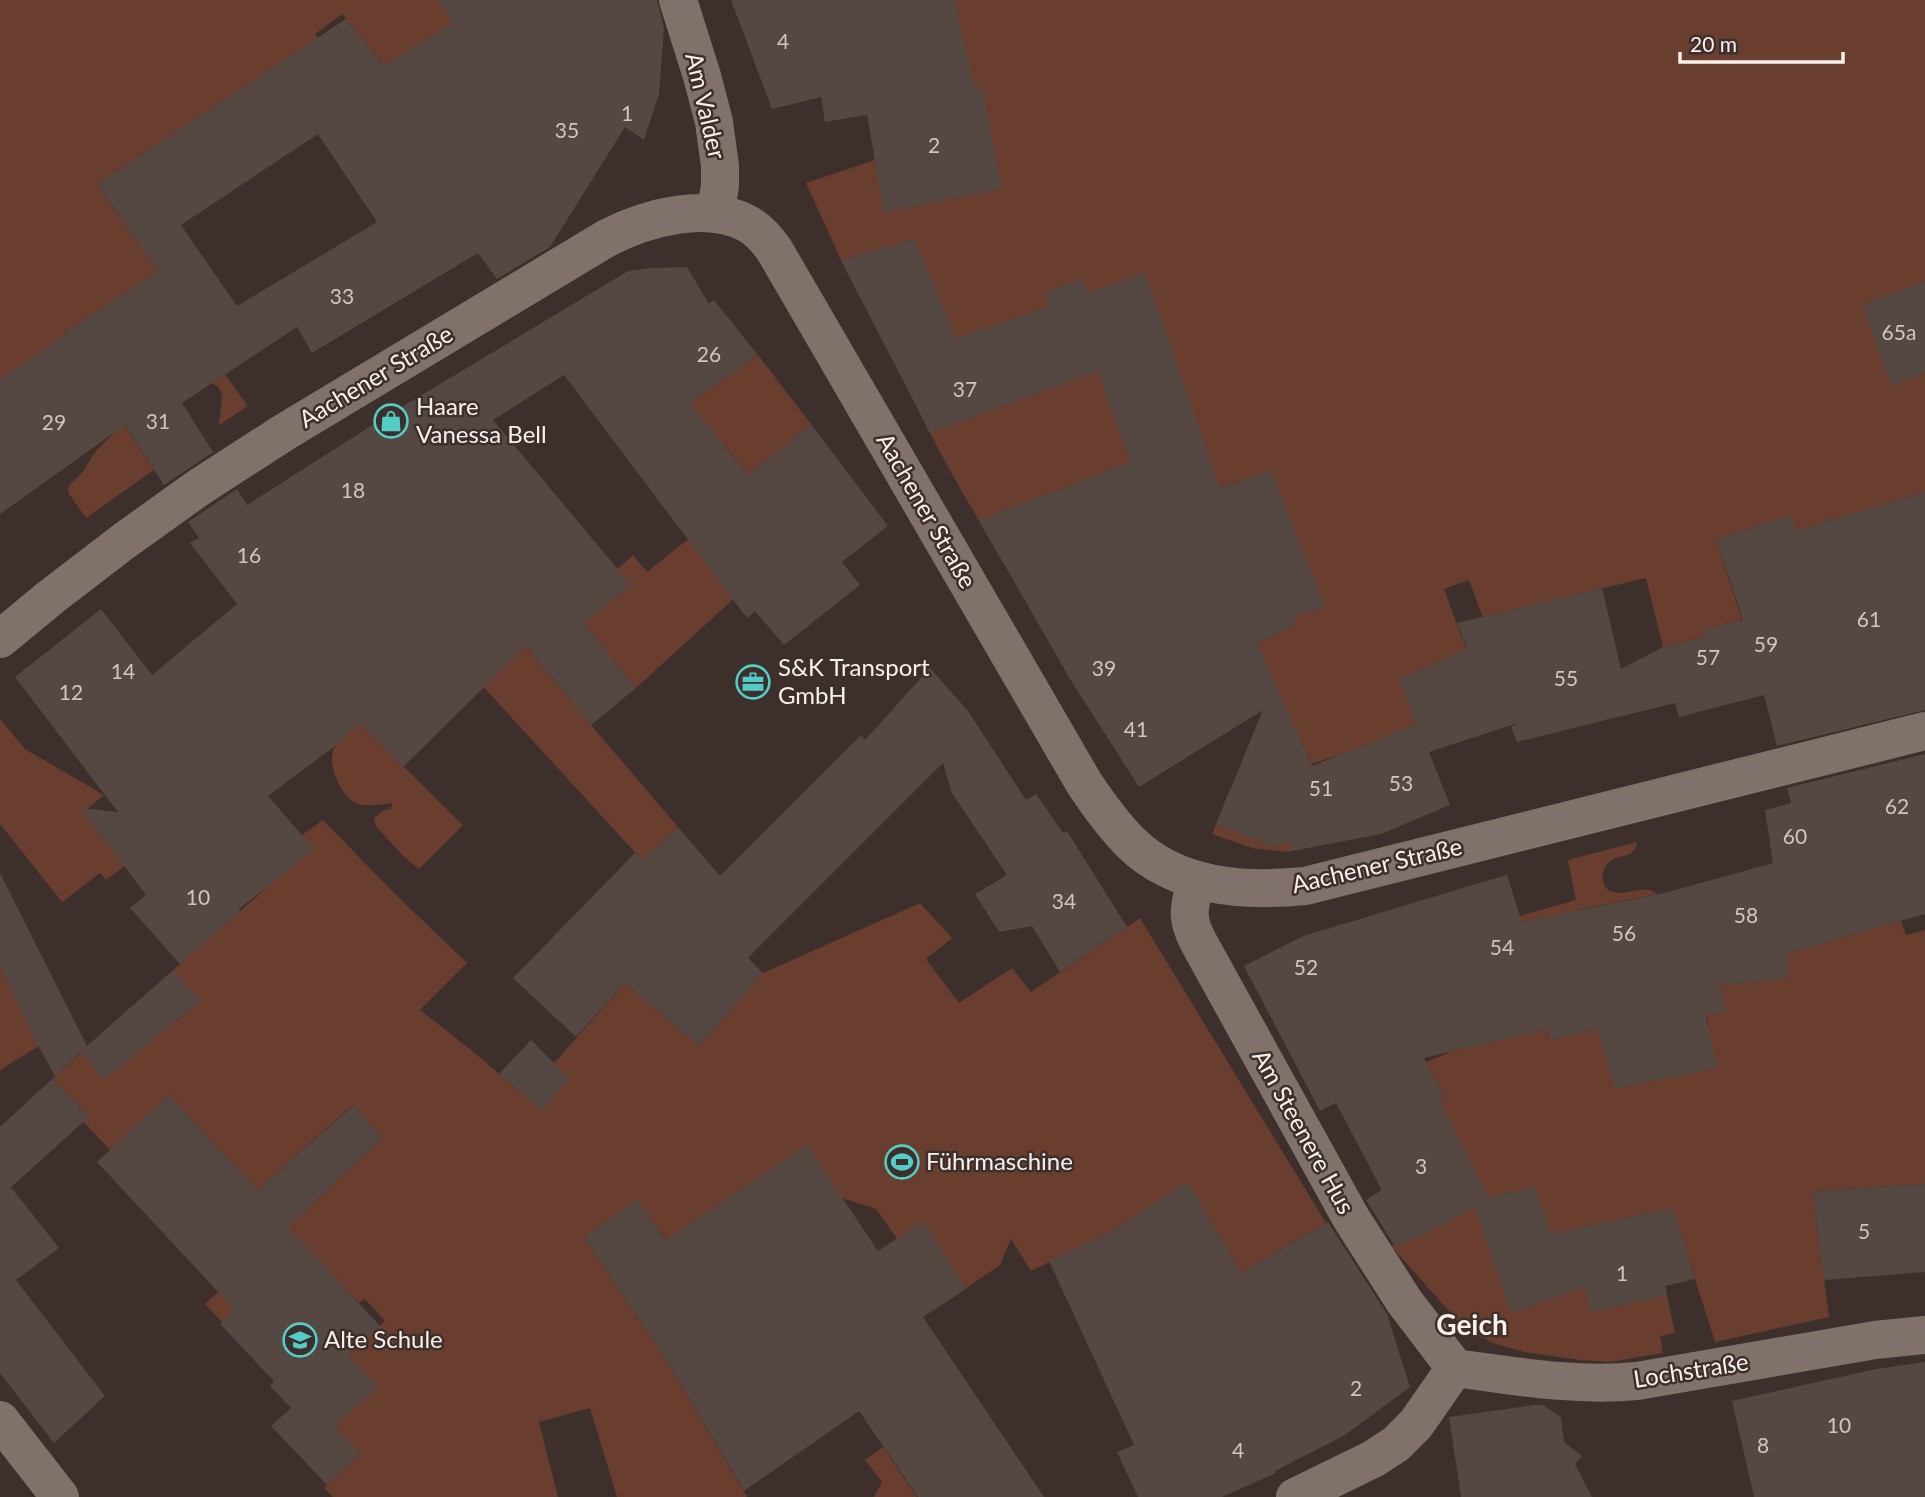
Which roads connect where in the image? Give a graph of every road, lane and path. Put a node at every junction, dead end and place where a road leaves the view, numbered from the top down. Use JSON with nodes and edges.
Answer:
{"nodes":[{"id":1,"x":678,"y":0,"type":"edge"},
{"id":2,"x":715,"y":214,"type":"junction"},
{"id":3,"x":0,"y":639,"type":"edge"},
{"id":4,"x":1925,"y":731,"type":"edge"},
{"id":5,"x":1196,"y":880,"type":"junction"},
{"id":6,"x":1925,"y":1335,"type":"edge"},
{"id":7,"x":1455,"y":1368,"type":"junction"},
{"id":8,"x":0,"y":1420,"type":"edge"},
{"id":9,"x":60,"y":1497,"type":"edge"},
{"id":10,"x":1295,"y":1497,"type":"edge"}],
"edges":[{"from":1,"to":2,"type":"street","name":"Am Valder"},
{"from":2,"to":3,"type":"street","name":"Aachener Straße"},
{"from":2,"to":5,"type":"street","name":"Aachener Straße"},
{"from":4,"to":5,"type":"street","name":"Aachener Straße"},
{"from":5,"to":7,"type":"street","name":"Am Steenere Hus"},
{"from":6,"to":7,"type":"street","name":"Lochstraße"},
{"from":7,"to":10,"type":"street"},
{"from":8,"to":9,"type":"street"}]}
